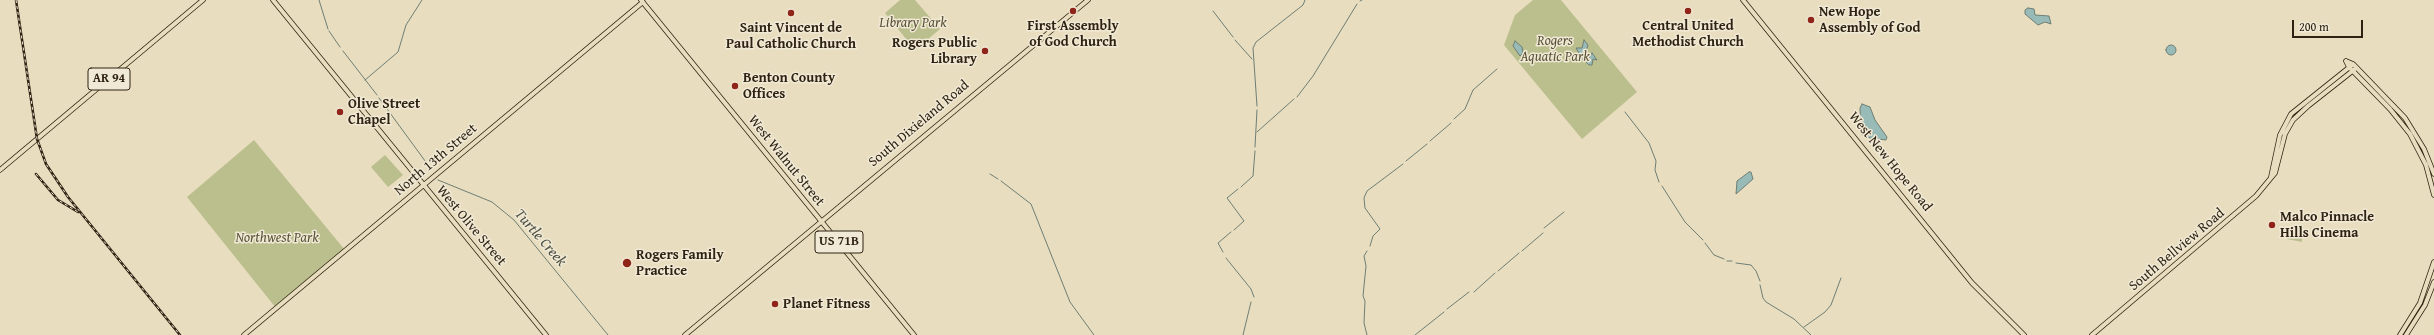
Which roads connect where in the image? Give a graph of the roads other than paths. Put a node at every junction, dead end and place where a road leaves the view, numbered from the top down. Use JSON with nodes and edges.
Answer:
{"nodes":[{"id":1,"x":203,"y":0,"type":"edge"},
{"id":2,"x":273,"y":0,"type":"edge"},
{"id":3,"x":1088,"y":0,"type":"edge"},
{"id":4,"x":1743,"y":0,"type":"edge"},
{"id":5,"x":642,"y":1,"type":"edge"},
{"id":6,"x":2352,"y":68,"type":"junction"},
{"id":7,"x":2309,"y":98,"type":"junction"},
{"id":8,"x":2312,"y":102,"type":"junction"},
{"id":9,"x":0,"y":170,"type":"edge"},
{"id":10,"x":2434,"y":174,"type":"edge"},
{"id":11,"x":2271,"y":177,"type":"junction"},
{"id":12,"x":423,"y":185,"type":"junction"},
{"id":13,"x":2434,"y":195,"type":"edge"},
{"id":14,"x":821,"y":221,"type":"junction"},
{"id":15,"x":2434,"y":262,"type":"edge"},
{"id":16,"x":2434,"y":282,"type":"edge"},
{"id":17,"x":244,"y":335,"type":"edge"},
{"id":18,"x":546,"y":335,"type":"edge"},
{"id":19,"x":685,"y":335,"type":"edge"},
{"id":20,"x":914,"y":335,"type":"edge"},
{"id":21,"x":2024,"y":335,"type":"edge"},
{"id":22,"x":2092,"y":335,"type":"edge"},
{"id":23,"x":2400,"y":335,"type":"edge"},
{"id":24,"x":2406,"y":335,"type":"edge"}],
"edges":[{"from":1,"to":9,"type":"main road","number":"AR 94"},
{"from":2,"to":12,"type":"main road","name":"West Olive Street"},
{"from":3,"to":14,"type":"main road","name":"South Dixieland Road"},
{"from":4,"to":21,"type":"main road","name":"West New Hope Road"},
{"from":5,"to":12,"type":"main road","name":"North 13th Street"},
{"from":5,"to":14,"type":"main road","name":"West Walnut Street","number":"US 71B"},
{"from":6,"to":7,"type":"main road","name":"South Bellview Road"},
{"from":6,"to":8,"type":"main road","name":"South Bellview Road"},
{"from":6,"to":10,"type":"main road"},
{"from":6,"to":13,"type":"main road"},
{"from":7,"to":8,"type":"main road"},
{"from":7,"to":11,"type":"main road","name":"South Bellview Road"},
{"from":8,"to":11,"type":"main road","name":"South Bellview Road"},
{"from":11,"to":22,"type":"main road","name":"South Bellview Road"},
{"from":12,"to":17,"type":"main road","name":"North 13th Street"},
{"from":12,"to":18,"type":"main road","name":"West Olive Street"},
{"from":14,"to":19,"type":"main road","name":"South Dixieland Road"},
{"from":14,"to":20,"type":"main road","name":"West Walnut Street","number":"US 71B"},
{"from":15,"to":23,"type":"main road"},
{"from":16,"to":24,"type":"main road"}]}
